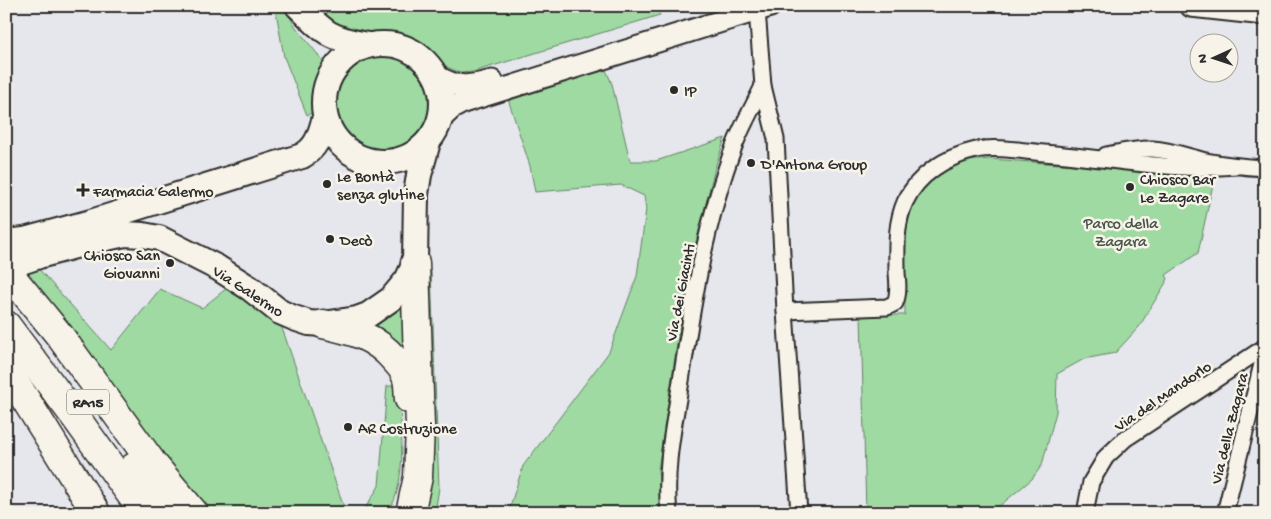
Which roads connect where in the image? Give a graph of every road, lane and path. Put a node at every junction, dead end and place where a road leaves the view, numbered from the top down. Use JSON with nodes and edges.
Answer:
{"nodes":[{"id":1,"x":298,"y":6,"type":"edge"},
{"id":2,"x":1191,"y":6,"type":"edge"},
{"id":3,"x":763,"y":8,"type":"edge"},
{"id":4,"x":1258,"y":11,"type":"edge"},
{"id":5,"x":368,"y":45,"type":"junction"},
{"id":6,"x":646,"y":45,"type":"junction"},
{"id":7,"x":332,"y":72,"type":"junction"},
{"id":8,"x":436,"y":76,"type":"junction"},
{"id":9,"x":763,"y":86,"type":"junction"},
{"id":10,"x":325,"y":117,"type":"junction"},
{"id":11,"x":440,"y":119,"type":"junction"},
{"id":12,"x":428,"y":142,"type":"junction"},
{"id":13,"x":1265,"y":168,"type":"edge"},
{"id":14,"x":6,"y":242,"type":"edge"},
{"id":15,"x":415,"y":263,"type":"junction"},
{"id":16,"x":9,"y":281,"type":"edge"},
{"id":17,"x":785,"y":310,"type":"junction"},
{"id":18,"x":323,"y":324,"type":"junction"},
{"id":19,"x":6,"y":325,"type":"edge"},
{"id":20,"x":1265,"y":347,"type":"edge"},
{"id":21,"x":1265,"y":352,"type":"edge"},
{"id":22,"x":6,"y":368,"type":"edge"},
{"id":23,"x":96,"y":513,"type":"edge"},
{"id":24,"x":142,"y":513,"type":"edge"},
{"id":25,"x":166,"y":513,"type":"edge"},
{"id":26,"x":194,"y":513,"type":"edge"},
{"id":27,"x":398,"y":513,"type":"edge"},
{"id":28,"x":410,"y":513,"type":"edge"},
{"id":29,"x":669,"y":513,"type":"edge"},
{"id":30,"x":799,"y":513,"type":"edge"},
{"id":31,"x":1085,"y":513,"type":"edge"},
{"id":32,"x":1225,"y":513,"type":"edge"}],
"edges":[{"from":1,"to":5,"type":"main road"},
{"from":1,"to":7,"type":"main road"},
{"from":2,"to":4,"type":"main road"},
{"from":3,"to":6,"type":"main road"},
{"from":3,"to":9,"type":"street"},
{"from":5,"to":7,"type":"main road"},
{"from":5,"to":8,"type":"main road"},
{"from":6,"to":8,"type":"main road"},
{"from":6,"to":11,"type":"main road"},
{"from":7,"to":10,"type":"main road"},
{"from":8,"to":11,"type":"main road"},
{"from":9,"to":17,"type":"street"},
{"from":9,"to":29,"type":"street","name":"Via dei Giacinti"},
{"from":10,"to":12,"type":"main road"},
{"from":10,"to":14,"type":"main road"},
{"from":11,"to":12,"type":"main road"},
{"from":12,"to":15,"type":"main road","name":"Via Galermo"},
{"from":13,"to":17,"type":"street"},
{"from":15,"to":18,"type":"main road","name":"Via Galermo"},
{"from":15,"to":28,"type":"highway"},
{"from":16,"to":18,"type":"main road","name":"Via Galermo"},
{"from":16,"to":25,"type":"highway","number":"RA15"},
{"from":16,"to":26,"type":"highway"},
{"from":17,"to":30,"type":"street"},
{"from":18,"to":27,"type":"highway"},
{"from":19,"to":24,"type":"highway","number":"RA15"},
{"from":20,"to":31,"type":"street","name":"Via del Mandorlo"},
{"from":21,"to":32,"type":"street","name":"Via della Zagara"},
{"from":22,"to":23,"type":"highway"}]}
